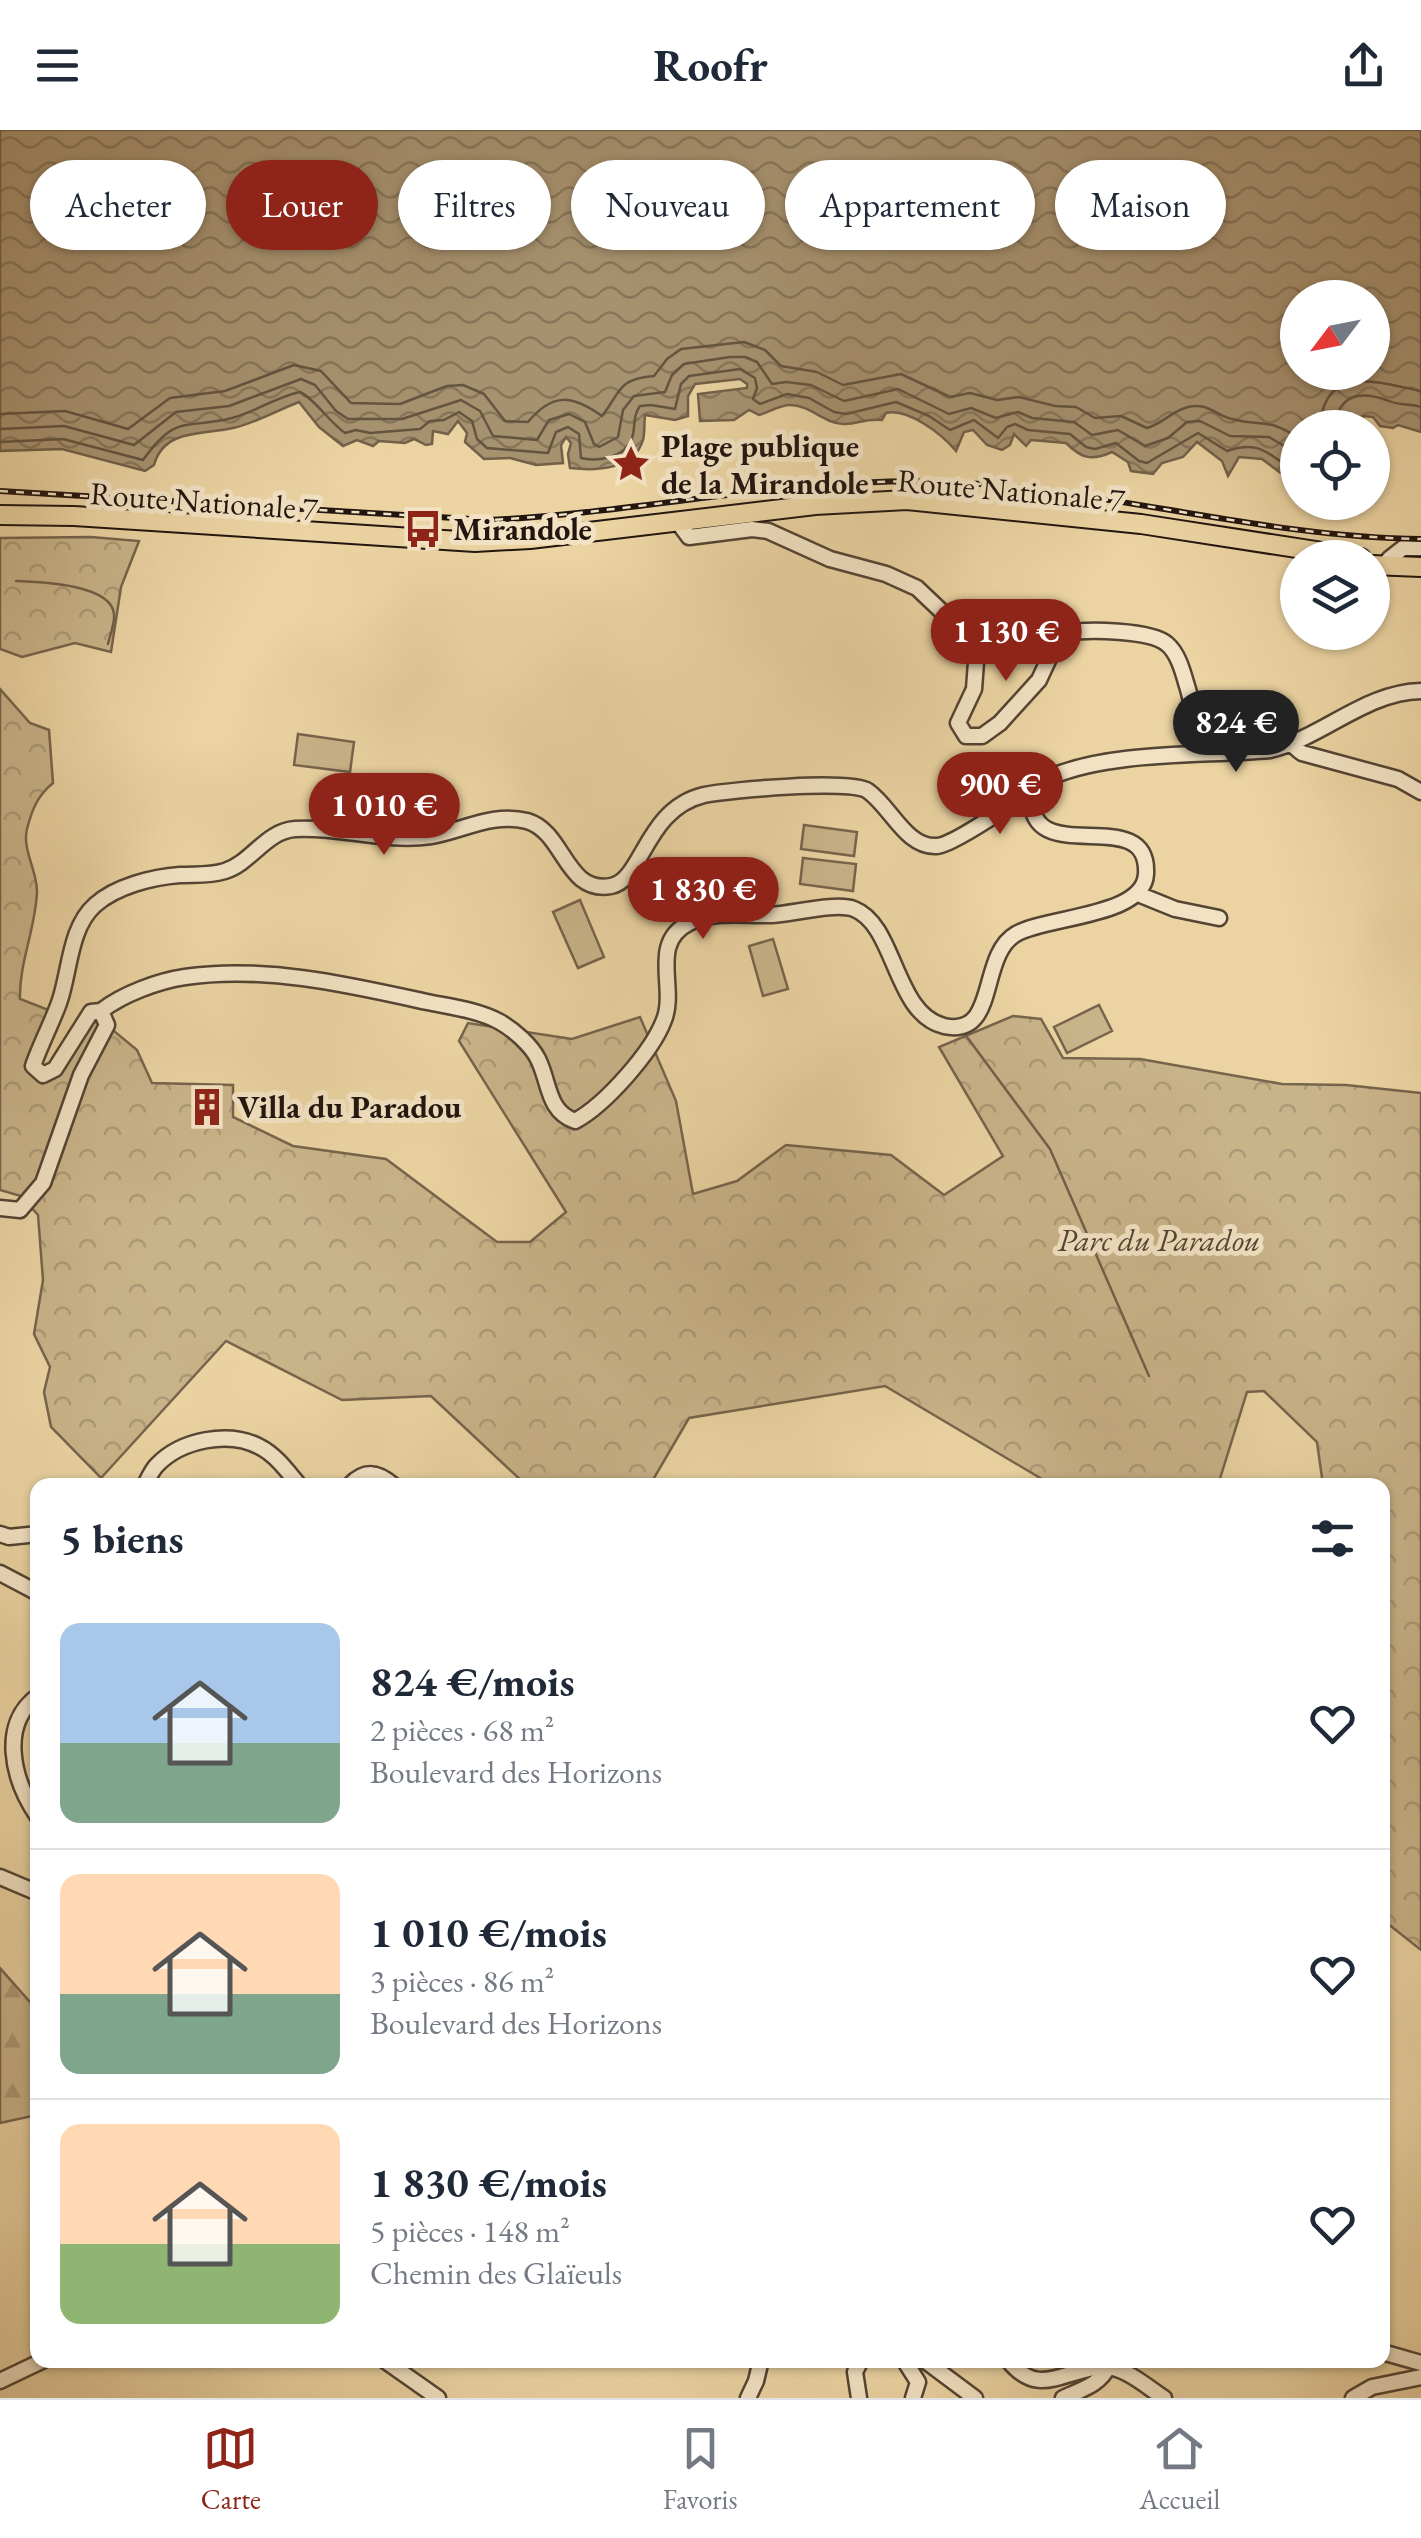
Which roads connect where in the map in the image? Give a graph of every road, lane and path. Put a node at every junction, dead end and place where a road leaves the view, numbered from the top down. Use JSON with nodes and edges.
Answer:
{"nodes":[{"id":1,"x":0,"y":518,"type":"edge"},
{"id":2,"x":680,"y":525,"type":"junction"},
{"id":3,"x":1280,"y":546,"type":"edge"},
{"id":4,"x":1421,"y":548,"type":"edge"},
{"id":5,"x":1280,"y":555,"type":"edge"},
{"id":6,"x":1390,"y":556,"type":"edge"},
{"id":7,"x":1390,"y":559,"type":"edge"},
{"id":8,"x":1421,"y":564,"type":"edge"},
{"id":9,"x":1421,"y":690,"type":"edge"},
{"id":10,"x":1290,"y":746,"type":"junction"},
{"id":11,"x":1032,"y":791,"type":"junction"},
{"id":12,"x":1421,"y":792,"type":"edge"},
{"id":13,"x":1138,"y":894,"type":"junction"},
{"id":14,"x":1219,"y":918,"type":"dead end"},
{"id":15,"x":101,"y":1011,"type":"junction"},
{"id":16,"x":0,"y":1208,"type":"edge"},
{"id":17,"x":149,"y":1478,"type":"edge"},
{"id":18,"x":293,"y":1478,"type":"edge"},
{"id":19,"x":0,"y":1534,"type":"edge"},
{"id":20,"x":30,"y":1535,"type":"edge"},
{"id":21,"x":0,"y":1572,"type":"edge"},
{"id":22,"x":30,"y":1589,"type":"edge"},
{"id":23,"x":30,"y":1700,"type":"edge"},
{"id":24,"x":30,"y":1802,"type":"edge"},
{"id":25,"x":0,"y":1878,"type":"edge"},
{"id":26,"x":30,"y":1891,"type":"edge"},
{"id":27,"x":1390,"y":2354,"type":"edge"},
{"id":28,"x":1421,"y":2363,"type":"edge"},
{"id":29,"x":30,"y":2367,"type":"edge"},
{"id":30,"x":395,"y":2368,"type":"edge"},
{"id":31,"x":759,"y":2368,"type":"edge"},
{"id":32,"x":857,"y":2368,"type":"edge"},
{"id":33,"x":909,"y":2368,"type":"edge"},
{"id":34,"x":935,"y":2368,"type":"edge"},
{"id":35,"x":1012,"y":2368,"type":"edge"},
{"id":36,"x":1094,"y":2368,"type":"edge"},
{"id":37,"x":1108,"y":2368,"type":"edge"},
{"id":38,"x":1111,"y":2368,"type":"edge"},
{"id":39,"x":1421,"y":2378,"type":"edge"},
{"id":40,"x":0,"y":2381,"type":"edge"},
{"id":41,"x":438,"y":2398,"type":"edge"},
{"id":42,"x":748,"y":2398,"type":"edge"},
{"id":43,"x":859,"y":2398,"type":"edge"},
{"id":44,"x":913,"y":2398,"type":"edge"},
{"id":45,"x":976,"y":2398,"type":"edge"},
{"id":46,"x":1063,"y":2398,"type":"edge"},
{"id":47,"x":1164,"y":2398,"type":"edge"},
{"id":48,"x":1353,"y":2398,"type":"edge"}],
"edges":[{"from":1,"to":2,"type":"main road","name":"Route Nationale 7"},
{"from":1,"to":3,"type":"main road","name":"Route Nationale 7"},
{"from":2,"to":5,"type":"main road","name":"Route Nationale 7"},
{"from":2,"to":10,"type":"street"},
{"from":4,"to":6,"type":"street"},
{"from":7,"to":8,"type":"main road"},
{"from":9,"to":10,"type":"street"},
{"from":10,"to":11,"type":"street"},
{"from":10,"to":12,"type":"street"},
{"from":11,"to":13,"type":"street"},
{"from":11,"to":15,"type":"street"},
{"from":13,"to":14,"type":"street"},
{"from":13,"to":15,"type":"street"},
{"from":15,"to":16,"type":"street"},
{"from":17,"to":18,"type":"street"},
{"from":19,"to":20,"type":"street"},
{"from":21,"to":22,"type":"street"},
{"from":23,"to":24,"type":"street"},
{"from":25,"to":26,"type":"street"},
{"from":27,"to":28,"type":"street"},
{"from":29,"to":40,"type":"street"},
{"from":30,"to":41,"type":"street"},
{"from":31,"to":42,"type":"street"},
{"from":32,"to":43,"type":"street"},
{"from":33,"to":44,"type":"street"},
{"from":34,"to":45,"type":"street"},
{"from":35,"to":36,"type":"street"},
{"from":37,"to":46,"type":"street"},
{"from":38,"to":47,"type":"street"},
{"from":39,"to":48,"type":"street"}]}
